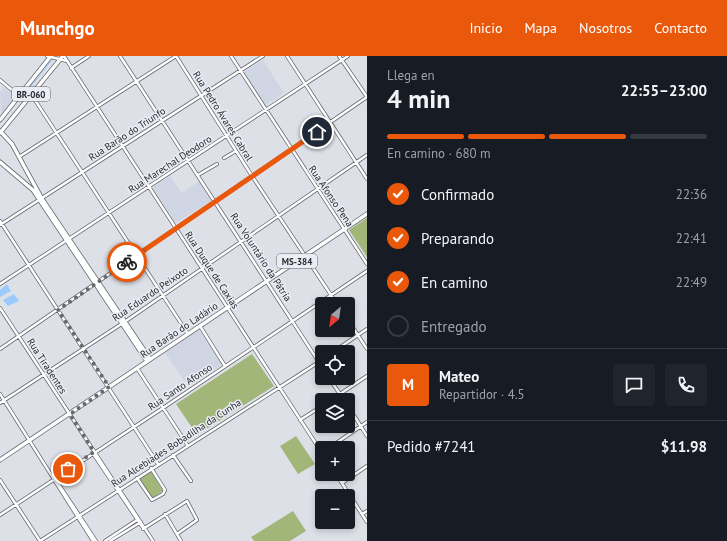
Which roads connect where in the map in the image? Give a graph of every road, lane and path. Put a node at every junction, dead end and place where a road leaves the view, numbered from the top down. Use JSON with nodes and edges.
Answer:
{"nodes":[{"id":1,"x":49,"y":56,"type":"edge"},
{"id":2,"x":63,"y":56,"type":"edge"},
{"id":3,"x":88,"y":56,"type":"edge"},
{"id":4,"x":120,"y":56,"type":"edge"},
{"id":5,"x":176,"y":56,"type":"edge"},
{"id":6,"x":231,"y":56,"type":"edge"},
{"id":7,"x":261,"y":56,"type":"edge"},
{"id":8,"x":287,"y":56,"type":"edge"},
{"id":9,"x":340,"y":56,"type":"edge"},
{"id":10,"x":348,"y":56,"type":"edge"},
{"id":11,"x":59,"y":60,"type":"junction"},
{"id":12,"x":342,"y":60,"type":"junction"},
{"id":13,"x":66,"y":61,"type":"junction"},
{"id":14,"x":71,"y":68,"type":"junction"},
{"id":15,"x":240,"y":71,"type":"junction"},
{"id":16,"x":0,"y":80,"type":"edge"},
{"id":17,"x":137,"y":81,"type":"junction"},
{"id":18,"x":304,"y":84,"type":"junction"},
{"id":19,"x":31,"y":94,"type":"junction"},
{"id":20,"x":19,"y":96,"type":"junction"},
{"id":21,"x":201,"y":96,"type":"junction"},
{"id":22,"x":367,"y":97,"type":"edge"},
{"id":23,"x":97,"y":107,"type":"junction"},
{"id":24,"x":266,"y":111,"type":"junction"},
{"id":25,"x":0,"y":120,"type":"edge"},
{"id":26,"x":163,"y":121,"type":"junction"},
{"id":27,"x":330,"y":124,"type":"junction"},
{"id":28,"x":0,"y":132,"type":"edge"},
{"id":29,"x":56,"y":133,"type":"junction"},
{"id":30,"x":227,"y":136,"type":"junction"},
{"id":31,"x":123,"y":147,"type":"junction"},
{"id":32,"x":291,"y":150,"type":"junction"},
{"id":33,"x":236,"y":151,"type":"junction"},
{"id":34,"x":367,"y":155,"type":"edge"},
{"id":35,"x":19,"y":157,"type":"junction"},
{"id":36,"x":224,"y":158,"type":"dead end"},
{"id":37,"x":188,"y":161,"type":"junction"},
{"id":38,"x":0,"y":162,"type":"edge"},
{"id":39,"x":356,"y":162,"type":"junction"},
{"id":40,"x":217,"y":164,"type":"dead end"},
{"id":41,"x":83,"y":172,"type":"junction"},
{"id":42,"x":198,"y":176,"type":"junction"},
{"id":43,"x":252,"y":176,"type":"junction"},
{"id":44,"x":367,"y":179,"type":"edge"},
{"id":45,"x":149,"y":187,"type":"junction"},
{"id":46,"x":317,"y":190,"type":"junction"},
{"id":47,"x":41,"y":199,"type":"junction"},
{"id":48,"x":215,"y":202,"type":"junction"},
{"id":49,"x":109,"y":213,"type":"junction"},
{"id":50,"x":367,"y":214,"type":"edge"},
{"id":51,"x":279,"y":215,"type":"junction"},
{"id":52,"x":0,"y":220,"type":"edge"},
{"id":53,"x":1,"y":225,"type":"edge"},
{"id":54,"x":176,"y":229,"type":"junction"},
{"id":55,"x":344,"y":230,"type":"junction"},
{"id":56,"x":68,"y":239,"type":"junction"},
{"id":57,"x":240,"y":242,"type":"junction"},
{"id":58,"x":137,"y":255,"type":"junction"},
{"id":59,"x":306,"y":256,"type":"junction"},
{"id":60,"x":367,"y":264,"type":"edge"},
{"id":61,"x":29,"y":265,"type":"junction"},
{"id":62,"x":202,"y":269,"type":"junction"},
{"id":63,"x":367,"y":271,"type":"edge"},
{"id":64,"x":266,"y":282,"type":"junction"},
{"id":65,"x":97,"y":283,"type":"junction"},
{"id":66,"x":0,"y":284,"type":"edge"},
{"id":67,"x":163,"y":295,"type":"junction"},
{"id":68,"x":332,"y":295,"type":"junction"},
{"id":69,"x":227,"y":307,"type":"junction"},
{"id":70,"x":0,"y":308,"type":"edge"},
{"id":71,"x":58,"y":310,"type":"junction"},
{"id":72,"x":293,"y":321,"type":"junction"},
{"id":73,"x":124,"y":322,"type":"junction"},
{"id":74,"x":200,"y":326,"type":"junction"},
{"id":75,"x":367,"y":329,"type":"edge"},
{"id":76,"x":355,"y":330,"type":"edge"},
{"id":77,"x":188,"y":334,"type":"junction"},
{"id":78,"x":358,"y":335,"type":"junction"},
{"id":79,"x":19,"y":336,"type":"junction"},
{"id":80,"x":343,"y":345,"type":"edge"},
{"id":81,"x":253,"y":347,"type":"junction"},
{"id":82,"x":84,"y":348,"type":"junction"},
{"id":83,"x":0,"y":349,"type":"edge"},
{"id":84,"x":367,"y":349,"type":"edge"},
{"id":85,"x":315,"y":357,"type":"edge"},
{"id":86,"x":149,"y":360,"type":"junction"},
{"id":87,"x":315,"y":364,"type":"edge"},
{"id":88,"x":225,"y":366,"type":"junction"},
{"id":89,"x":137,"y":368,"type":"junction"},
{"id":90,"x":44,"y":374,"type":"junction"},
{"id":91,"x":367,"y":376,"type":"edge"},
{"id":92,"x":109,"y":387,"type":"junction"},
{"id":93,"x":279,"y":387,"type":"junction"},
{"id":94,"x":342,"y":393,"type":"edge"},
{"id":95,"x":0,"y":394,"type":"edge"},
{"id":96,"x":4,"y":400,"type":"junction"},
{"id":97,"x":0,"y":403,"type":"edge"},
{"id":98,"x":163,"y":408,"type":"junction"},
{"id":99,"x":315,"y":410,"type":"edge"},
{"id":100,"x":70,"y":414,"type":"junction"},
{"id":101,"x":355,"y":417,"type":"edge"},
{"id":102,"x":300,"y":420,"type":"junction"},
{"id":103,"x":367,"y":422,"type":"edge"},
{"id":104,"x":361,"y":426,"type":"junction"},
{"id":105,"x":134,"y":427,"type":"junction"},
{"id":106,"x":367,"y":436,"type":"edge"},
{"id":107,"x":30,"y":440,"type":"junction"},
{"id":108,"x":339,"y":441,"type":"edge"},
{"id":109,"x":315,"y":442,"type":"edge"},
{"id":110,"x":188,"y":446,"type":"junction"},
{"id":111,"x":94,"y":452,"type":"junction"},
{"id":112,"x":173,"y":455,"type":"junction"},
{"id":113,"x":0,"y":460,"type":"edge"},
{"id":114,"x":158,"y":464,"type":"junction"},
{"id":115,"x":367,"y":466,"type":"edge"},
{"id":116,"x":151,"y":468,"type":"junction"},
{"id":117,"x":54,"y":478,"type":"junction"},
{"id":118,"x":136,"y":478,"type":"junction"},
{"id":119,"x":0,"y":480,"type":"edge"},
{"id":120,"x":191,"y":482,"type":"dead end"},
{"id":121,"x":342,"y":483,"type":"joint"},
{"id":122,"x":119,"y":490,"type":"junction"},
{"id":123,"x":16,"y":505,"type":"junction"},
{"id":124,"x":367,"y":511,"type":"edge"},
{"id":125,"x":165,"y":514,"type":"junction"},
{"id":126,"x":362,"y":514,"type":"junction"},
{"id":127,"x":0,"y":515,"type":"edge"},
{"id":128,"x":78,"y":516,"type":"junction"},
{"id":129,"x":138,"y":519,"type":"junction"},
{"id":130,"x":367,"y":522,"type":"edge"},
{"id":131,"x":140,"y":523,"type":"junction"},
{"id":132,"x":145,"y":529,"type":"junction"},
{"id":133,"x":177,"y":534,"type":"junction"},
{"id":134,"x":40,"y":541,"type":"edge"},
{"id":135,"x":93,"y":541,"type":"edge"},
{"id":136,"x":96,"y":541,"type":"edge"},
{"id":137,"x":104,"y":541,"type":"edge"},
{"id":138,"x":110,"y":541,"type":"edge"},
{"id":139,"x":153,"y":541,"type":"edge"},
{"id":140,"x":181,"y":541,"type":"edge"}],
"edges":[{"from":1,"to":11,"type":"street"},
{"from":1,"to":20,"type":"main road","number":"BR-060"},
{"from":2,"to":11,"type":"main road","number":"BR-060"},
{"from":2,"to":13,"type":"street","name":"Rua Duque de Caxias"},
{"from":3,"to":14,"type":"street"},
{"from":4,"to":17,"type":"street","name":"Rua Voluntário da Pátria"},
{"from":5,"to":17,"type":"street"},
{"from":5,"to":21,"type":"street","name":"Rua Pedro Ávares Cabral"},
{"from":6,"to":15,"type":"street","name":"Rua Afonso Pena"},
{"from":7,"to":15,"type":"street","name":"Rua Barão do Triunfo"},
{"from":8,"to":18,"type":"street"},
{"from":9,"to":12,"type":"street"},
{"from":10,"to":12,"type":"street","name":"Rua Marechal Deodoro"},
{"from":11,"to":13,"type":"street"},
{"from":11,"to":19,"type":"main road","number":"BR-060"},
{"from":12,"to":18,"type":"street","name":"Rua Marechal Deodoro"},
{"from":12,"to":22,"type":"street"},
{"from":13,"to":14,"type":"street","name":"Rua Duque de Caxias"},
{"from":14,"to":23,"type":"street","name":"Rua Duque de Caxias"},
{"from":15,"to":21,"type":"street","name":"Rua Barão do Triunfo"},
{"from":15,"to":24,"type":"street","name":"Rua Afonso Pena"},
{"from":16,"to":20,"type":"street"},
{"from":17,"to":23,"type":"street"},
{"from":17,"to":26,"type":"street","name":"Rua Voluntário da Pátria"},
{"from":18,"to":24,"type":"street","name":"Rua Marechal Deodoro"},
{"from":18,"to":27,"type":"street"},
{"from":19,"to":28,"type":"main road","number":"BR-060"},
{"from":19,"to":29,"type":"street"},
{"from":20,"to":25,"type":"main road","number":"BR-060"},
{"from":21,"to":26,"type":"street","name":"Rua Barão do Triunfo"},
{"from":21,"to":30,"type":"street","name":"Rua Pedro Ávares Cabral"},
{"from":22,"to":27,"type":"street"},
{"from":23,"to":29,"type":"street"},
{"from":23,"to":31,"type":"street","name":"Rua Duque de Caxias"},
{"from":24,"to":30,"type":"street","name":"Rua Marechal Deodoro"},
{"from":24,"to":32,"type":"street","name":"Rua Afonso Pena"},
{"from":26,"to":31,"type":"street","name":"Rua Barão do Triunfo"},
{"from":26,"to":37,"type":"street","name":"Rua Voluntário da Pátria"},
{"from":27,"to":32,"type":"street"},
{"from":27,"to":39,"type":"street"},
{"from":28,"to":35,"type":"main road"},
{"from":29,"to":35,"type":"street"},
{"from":29,"to":41,"type":"street"},
{"from":30,"to":33,"type":"street","name":"Rua Pedro Ávares Cabral"},
{"from":30,"to":37,"type":"street","name":"Rua Marechal Deodoro"},
{"from":31,"to":41,"type":"street","name":"Rua Barão do Triunfo"},
{"from":31,"to":45,"type":"street","name":"Rua Duque de Caxias"},
{"from":32,"to":43,"type":"street"},
{"from":32,"to":46,"type":"street","name":"Rua Afonso Pena"},
{"from":33,"to":36,"type":"street"},
{"from":33,"to":43,"type":"street","name":"Rua Pedro Ávares Cabral"},
{"from":34,"to":39,"type":"street","name":"Rua Eduardo Peixoto"},
{"from":35,"to":47,"type":"main road"},
{"from":37,"to":42,"type":"street","name":"Rua Voluntário da Pátria"},
{"from":37,"to":45,"type":"street","name":"Rua Marechal Deodoro"},
{"from":38,"to":47,"type":"main road"},
{"from":39,"to":44,"type":"street"},
{"from":39,"to":46,"type":"street","name":"Rua Eduardo Peixoto"},
{"from":40,"to":42,"type":"street"},
{"from":41,"to":47,"type":"street","name":"Rua Barão do Triunfo"},
{"from":41,"to":49,"type":"street"},
{"from":42,"to":48,"type":"street","name":"Rua Voluntário da Pátria"},
{"from":43,"to":48,"type":"street"},
{"from":43,"to":51,"type":"street","name":"Rua Pedro Ávares Cabral"},
{"from":45,"to":49,"type":"street","name":"Rua Marechal Deodoro"},
{"from":45,"to":54,"type":"street","name":"Rua Duque de Caxias"},
{"from":46,"to":51,"type":"street","name":"Rua Eduardo Peixoto"},
{"from":46,"to":55,"type":"street","name":"Rua Afonso Pena"},
{"from":47,"to":53,"type":"street","name":"Rua Barão do Triunfo"},
{"from":47,"to":56,"type":"main road"},
{"from":48,"to":54,"type":"street"},
{"from":48,"to":57,"type":"street","name":"Rua Voluntário da Pátria"},
{"from":49,"to":56,"type":"street","name":"Rua Marechal Deodoro"},
{"from":49,"to":58,"type":"street"},
{"from":50,"to":55,"type":"main road","name":"Rua Barão do Ladário","number":"MS-384"},
{"from":51,"to":57,"type":"street","name":"Rua Eduardo Peixoto"},
{"from":51,"to":59,"type":"street","name":"Rua Pedro Ávares Cabral"},
{"from":52,"to":53,"type":"street"},
{"from":53,"to":61,"type":"street"},
{"from":54,"to":58,"type":"street"},
{"from":54,"to":62,"type":"street","name":"Rua Duque de Caxias"},
{"from":55,"to":59,"type":"main road","name":"Rua Barão do Ladário","number":"MS-384"},
{"from":55,"to":60,"type":"street","name":"Rua Afonso Pena"},
{"from":56,"to":61,"type":"street","name":"Rua Marechal Deodoro"},
{"from":56,"to":65,"type":"main road"},
{"from":57,"to":62,"type":"street","name":"Rua Eduardo Peixoto"},
{"from":57,"to":64,"type":"street","name":"Rua Voluntário da Pátria"},
{"from":58,"to":65,"type":"street"},
{"from":58,"to":67,"type":"street"},
{"from":59,"to":64,"type":"main road","name":"Rua Barão do Ladário","number":"MS-384"},
{"from":59,"to":68,"type":"street","name":"Rua Pedro Ávares Cabral"},
{"from":61,"to":66,"type":"street","name":"Rua Marechal Deodoro"},
{"from":61,"to":71,"type":"street"},
{"from":62,"to":67,"type":"street","name":"Rua Eduardo Peixoto"},
{"from":62,"to":69,"type":"street","name":"Rua Duque de Caxias"},
{"from":63,"to":68,"type":"street","name":"Rua Santo Afonso"},
{"from":64,"to":69,"type":"main road","name":"Rua Barão do Ladário","number":"MS-384"},
{"from":64,"to":72,"type":"street","name":"Rua Voluntário da Pátria"},
{"from":65,"to":71,"type":"street"},
{"from":65,"to":73,"type":"main road"},
{"from":67,"to":73,"type":"street","name":"Rua Eduardo Peixoto"},
{"from":67,"to":77,"type":"street"},
{"from":68,"to":72,"type":"street","name":"Rua Santo Afonso"},
{"from":69,"to":74,"type":"main road","name":"Rua Barão do Ladário","number":"MS-384"},
{"from":69,"to":81,"type":"street","name":"Rua Duque de Caxias"},
{"from":70,"to":79,"type":"street","name":"Rua Tiradentes"},
{"from":71,"to":79,"type":"street"},
{"from":71,"to":82,"type":"street"},
{"from":72,"to":81,"type":"street","name":"Rua Santo Afonso"},
{"from":72,"to":85,"type":"street","name":"Rua Voluntário da Pátria"},
{"from":73,"to":82,"type":"street","name":"Rua Eduardo Peixoto"},
{"from":73,"to":86,"type":"main road"},
{"from":74,"to":77,"type":"main road","name":"Rua Barão do Ladário","number":"MS-384"},
{"from":74,"to":88,"type":"street"},
{"from":75,"to":78,"type":"street"},
{"from":76,"to":78,"type":"street"},
{"from":77,"to":86,"type":"main road","name":"Rua Barão do Ladário","number":"MS-384"},
{"from":78,"to":80,"type":"street"},
{"from":78,"to":84,"type":"street"},
{"from":79,"to":83,"type":"street"},
{"from":79,"to":90,"type":"street","name":"Rua Tiradentes"},
{"from":81,"to":88,"type":"street","name":"Rua Santo Afonso"},
{"from":81,"to":93,"type":"street","name":"Rua Duque de Caxias"},
{"from":82,"to":90,"type":"street","name":"Rua Eduardo Peixoto"},
{"from":82,"to":92,"type":"street"},
{"from":86,"to":89,"type":"main road","name":"Rua Barão do Ladário","number":"MS-384"},
{"from":87,"to":93,"type":"street","name":"Rua Alcebiades Bobadilha da Cunha"},
{"from":88,"to":98,"type":"street","name":"Rua Santo Afonso"},
{"from":89,"to":92,"type":"main road","name":"Rua Barão do Ladário","number":"MS-384"},
{"from":89,"to":98,"type":"street"},
{"from":90,"to":96,"type":"street","name":"Rua Eduardo Peixoto"},
{"from":90,"to":100,"type":"street","name":"Rua Tiradentes"},
{"from":91,"to":94,"type":"street"},
{"from":92,"to":100,"type":"main road","name":"Rua Barão do Ladário","number":"MS-384"},
{"from":92,"to":105,"type":"street"},
{"from":93,"to":102,"type":"street","name":"Rua Duque de Caxias"},
{"from":93,"to":110,"type":"street","name":"Rua Alcebiades Bobadilha da Cunha"},
{"from":95,"to":96,"type":"street"},
{"from":96,"to":97,"type":"street","name":"Rua Eduardo Peixoto"},
{"from":96,"to":107,"type":"street"},
{"from":98,"to":105,"type":"street","name":"Rua Santo Afonso"},
{"from":98,"to":110,"type":"street"},
{"from":99,"to":102,"type":"street"},
{"from":100,"to":107,"type":"main road","name":"Rua Barão do Ladário","number":"MS-384"},
{"from":100,"to":111,"type":"street","name":"Rua Tiradentes"},
{"from":101,"to":104,"type":"street"},
{"from":102,"to":109,"type":"street","name":"Rua Duque de Caxias"},
{"from":103,"to":104,"type":"street"},
{"from":104,"to":106,"type":"street"},
{"from":104,"to":108,"type":"street"},
{"from":105,"to":111,"type":"street","name":"Rua Santo Afonso"},
{"from":105,"to":114,"type":"street"},
{"from":107,"to":113,"type":"main road","name":"Rua Barão do Ladário","number":"MS-384"},
{"from":107,"to":117,"type":"street"},
{"from":110,"to":112,"type":"street","name":"Rua Alcebiades Bobadilha da Cunha"},
{"from":111,"to":117,"type":"street","name":"Rua Santo Afonso"},
{"from":111,"to":122,"type":"street","name":"Rua Tiradentes"},
{"from":112,"to":114,"type":"street","name":"Rua Alcebiades Bobadilha da Cunha"},
{"from":112,"to":120,"type":"street"},
{"from":114,"to":116,"type":"street","name":"Rua Alcebiades Bobadilha da Cunha"},
{"from":115,"to":121,"type":"street"},
{"from":116,"to":118,"type":"street","name":"Rua Alcebiades Bobadilha da Cunha"},
{"from":116,"to":118,"type":"street"},
{"from":117,"to":123,"type":"street","name":"Rua Santo Afonso"},
{"from":117,"to":128,"type":"street"},
{"from":118,"to":122,"type":"street","name":"Rua Alcebiades Bobadilha da Cunha"},
{"from":119,"to":123,"type":"street"},
{"from":121,"to":126,"type":"street"},
{"from":122,"to":128,"type":"street","name":"Rua Alcebiades Bobadilha da Cunha"},
{"from":122,"to":129,"type":"street","name":"Rua Tiradentes"},
{"from":123,"to":127,"type":"street","name":"Rua Santo Afonso"},
{"from":123,"to":134,"type":"street"},
{"from":124,"to":126,"type":"street"},
{"from":125,"to":132,"type":"street"},
{"from":125,"to":133,"type":"street"},
{"from":125,"to":133,"type":"street"},
{"from":126,"to":130,"type":"street"},
{"from":128,"to":134,"type":"street","name":"Rua Alcebiades Bobadilha da Cunha"},
{"from":128,"to":135,"type":"street"},
{"from":128,"to":136,"type":"street"},
{"from":129,"to":131,"type":"street","name":"Rua Tiradentes"},
{"from":129,"to":137,"type":"street"},
{"from":131,"to":132,"type":"street","name":"Rua Tiradentes"},
{"from":131,"to":138,"type":"street"},
{"from":132,"to":139,"type":"street","name":"Rua Tiradentes"},
{"from":133,"to":140,"type":"street"}]}
